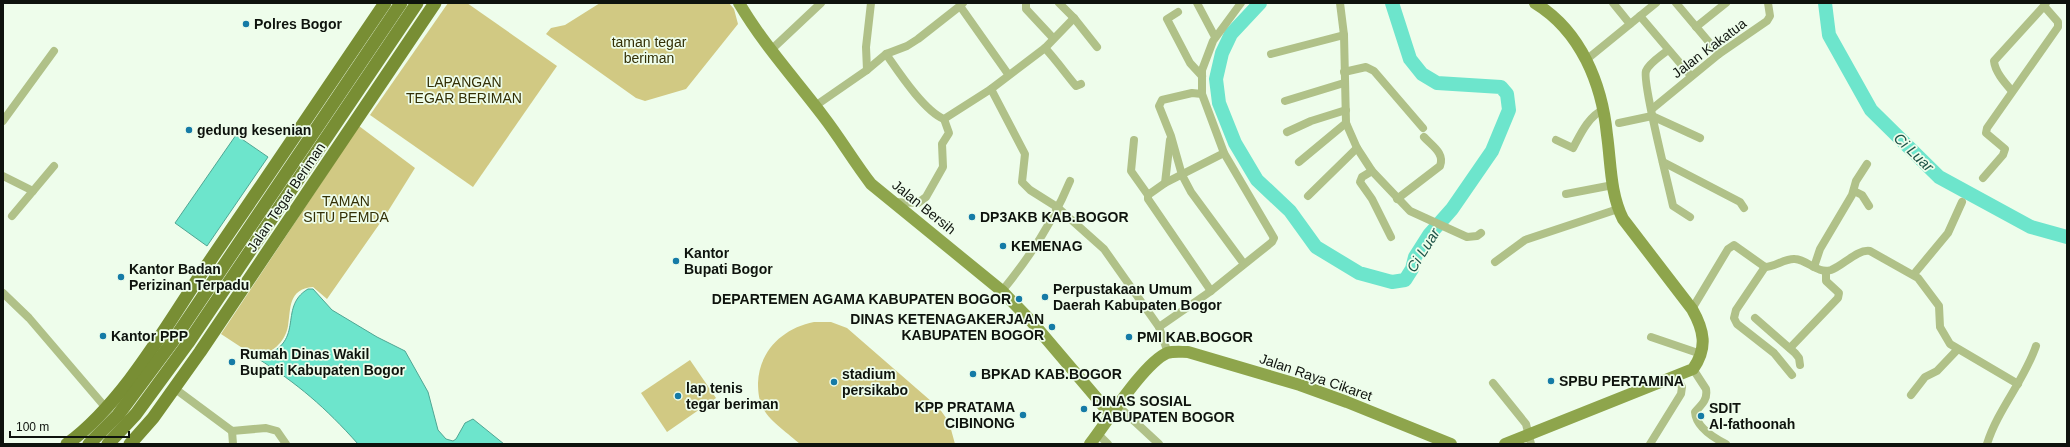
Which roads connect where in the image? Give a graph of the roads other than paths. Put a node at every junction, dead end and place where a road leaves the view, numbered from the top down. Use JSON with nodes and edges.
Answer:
{"nodes":[{"id":1,"x":385,"y":3,"type":"edge"},
{"id":2,"x":401,"y":3,"type":"edge"},
{"id":3,"x":417,"y":3,"type":"edge"},
{"id":4,"x":436,"y":3,"type":"edge"},
{"id":5,"x":739,"y":3,"type":"edge"},
{"id":6,"x":821,"y":3,"type":"edge"},
{"id":7,"x":871,"y":3,"type":"edge"},
{"id":8,"x":1026,"y":3,"type":"edge"},
{"id":9,"x":1059,"y":3,"type":"edge"},
{"id":10,"x":1197,"y":3,"type":"edge"},
{"id":11,"x":1340,"y":3,"type":"edge"},
{"id":12,"x":1535,"y":3,"type":"edge"},
{"id":13,"x":1613,"y":3,"type":"edge"},
{"id":14,"x":1656,"y":3,"type":"edge"},
{"id":15,"x":1676,"y":3,"type":"edge"},
{"id":16,"x":1726,"y":3,"type":"edge"},
{"id":17,"x":1768,"y":3,"type":"edge"},
{"id":18,"x":1240,"y":4,"type":"edge"},
{"id":19,"x":2045,"y":4,"type":"edge"},
{"id":20,"x":962,"y":5,"type":"edge"},
{"id":21,"x":1178,"y":12,"type":"dead end"},
{"id":22,"x":1640,"y":16,"type":"junction"},
{"id":23,"x":1074,"y":18,"type":"junction"},
{"id":24,"x":1630,"y":24,"type":"junction"},
{"id":25,"x":1696,"y":27,"type":"junction"},
{"id":26,"x":1344,"y":35,"type":"junction"},
{"id":27,"x":1215,"y":37,"type":"junction"},
{"id":28,"x":1053,"y":38,"type":"junction"},
{"id":29,"x":1045,"y":48,"type":"junction"},
{"id":30,"x":1097,"y":48,"type":"dead end"},
{"id":31,"x":770,"y":50,"type":"junction"},
{"id":32,"x":1668,"y":50,"type":"junction"},
{"id":33,"x":54,"y":51,"type":"dead end"},
{"id":34,"x":886,"y":54,"type":"junction"},
{"id":35,"x":1271,"y":54,"type":"dead end"},
{"id":36,"x":1719,"y":54,"type":"junction"},
{"id":37,"x":1586,"y":60,"type":"junction"},
{"id":38,"x":1344,"y":72,"type":"junction"},
{"id":39,"x":863,"y":73,"type":"junction"},
{"id":40,"x":1008,"y":74,"type":"junction"},
{"id":41,"x":1202,"y":76,"type":"junction"},
{"id":42,"x":1691,"y":76,"type":"junction"},
{"id":43,"x":1344,"y":83,"type":"junction"},
{"id":44,"x":1081,"y":84,"type":"dead end"},
{"id":45,"x":991,"y":89,"type":"junction"},
{"id":46,"x":2012,"y":91,"type":"junction"},
{"id":47,"x":1202,"y":94,"type":"junction"},
{"id":48,"x":1285,"y":100,"type":"dead end"},
{"id":49,"x":815,"y":106,"type":"junction"},
{"id":50,"x":1604,"y":109,"type":"junction"},
{"id":51,"x":1346,"y":110,"type":"junction"},
{"id":52,"x":1652,"y":112,"type":"junction"},
{"id":53,"x":944,"y":119,"type":"junction"},
{"id":54,"x":3,"y":121,"type":"edge"},
{"id":55,"x":1346,"y":123,"type":"junction"},
{"id":56,"x":1619,"y":123,"type":"dead end"},
{"id":57,"x":1423,"y":128,"type":"dead end"},
{"id":58,"x":1287,"y":132,"type":"dead end"},
{"id":59,"x":1171,"y":136,"type":"junction"},
{"id":60,"x":1424,"y":137,"type":"dead end"},
{"id":61,"x":1700,"y":138,"type":"dead end"},
{"id":62,"x":1134,"y":140,"type":"dead end"},
{"id":63,"x":1556,"y":140,"type":"dead end"},
{"id":64,"x":1357,"y":148,"type":"junction"},
{"id":65,"x":1224,"y":153,"type":"junction"},
{"id":66,"x":282,"y":155,"type":"junction"},
{"id":67,"x":294,"y":162,"type":"junction"},
{"id":68,"x":1299,"y":162,"type":"dead end"},
{"id":69,"x":1663,"y":162,"type":"junction"},
{"id":70,"x":1867,"y":164,"type":"dead end"},
{"id":71,"x":54,"y":166,"type":"dead end"},
{"id":72,"x":1372,"y":171,"type":"junction"},
{"id":73,"x":1182,"y":175,"type":"junction"},
{"id":74,"x":3,"y":176,"type":"edge"},
{"id":75,"x":1983,"y":178,"type":"dead end"},
{"id":76,"x":1070,"y":181,"type":"dead end"},
{"id":77,"x":1165,"y":183,"type":"junction"},
{"id":78,"x":1613,"y":185,"type":"junction"},
{"id":79,"x":33,"y":191,"type":"junction"},
{"id":80,"x":1854,"y":191,"type":"junction"},
{"id":81,"x":1566,"y":194,"type":"dead end"},
{"id":82,"x":1148,"y":195,"type":"junction"},
{"id":83,"x":1308,"y":196,"type":"dead end"},
{"id":84,"x":1397,"y":199,"type":"junction"},
{"id":85,"x":895,"y":202,"type":"junction"},
{"id":86,"x":1962,"y":202,"type":"dead end"},
{"id":87,"x":1869,"y":206,"type":"dead end"},
{"id":88,"x":1057,"y":207,"type":"junction"},
{"id":89,"x":1744,"y":208,"type":"dead end"},
{"id":90,"x":1618,"y":209,"type":"junction"},
{"id":91,"x":12,"y":216,"type":"dead end"},
{"id":92,"x":1690,"y":217,"type":"dead end"},
{"id":93,"x":250,"y":226,"type":"junction"},
{"id":94,"x":1481,"y":233,"type":"dead end"},
{"id":95,"x":262,"y":234,"type":"junction"},
{"id":96,"x":1391,"y":237,"type":"dead end"},
{"id":97,"x":1494,"y":262,"type":"dead end"},
{"id":98,"x":1244,"y":264,"type":"junction"},
{"id":99,"x":1765,"y":266,"type":"junction"},
{"id":100,"x":1814,"y":267,"type":"junction"},
{"id":101,"x":1826,"y":270,"type":"junction"},
{"id":102,"x":1914,"y":274,"type":"junction"},
{"id":103,"x":1002,"y":291,"type":"junction"},
{"id":104,"x":1211,"y":291,"type":"junction"},
{"id":105,"x":3,"y":293,"type":"edge"},
{"id":106,"x":1692,"y":309,"type":"junction"},
{"id":107,"x":1755,"y":318,"type":"dead end"},
{"id":108,"x":1159,"y":327,"type":"junction"},
{"id":109,"x":1651,"y":337,"type":"dead end"},
{"id":110,"x":188,"y":343,"type":"junction"},
{"id":111,"x":2036,"y":346,"type":"dead end"},
{"id":112,"x":1790,"y":348,"type":"junction"},
{"id":113,"x":1957,"y":350,"type":"junction"},
{"id":114,"x":200,"y":352,"type":"junction"},
{"id":115,"x":1168,"y":353,"type":"junction"},
{"id":116,"x":1701,"y":354,"type":"junction"},
{"id":117,"x":1800,"y":365,"type":"dead end"},
{"id":118,"x":1693,"y":368,"type":"junction"},
{"id":119,"x":1792,"y":375,"type":"dead end"},
{"id":120,"x":1676,"y":376,"type":"junction"},
{"id":121,"x":1493,"y":383,"type":"dead end"},
{"id":122,"x":2018,"y":384,"type":"junction"},
{"id":123,"x":174,"y":388,"type":"junction"},
{"id":124,"x":1911,"y":395,"type":"dead end"},
{"id":125,"x":106,"y":408,"type":"junction"},
{"id":126,"x":1114,"y":411,"type":"junction"},
{"id":127,"x":232,"y":431,"type":"junction"},
{"id":128,"x":1098,"y":434,"type":"junction"},
{"id":129,"x":1531,"y":438,"type":"edge"},
{"id":130,"x":134,"y":442,"type":"edge"},
{"id":131,"x":67,"y":444,"type":"edge"},
{"id":132,"x":89,"y":444,"type":"edge"},
{"id":133,"x":108,"y":444,"type":"edge"},
{"id":134,"x":233,"y":444,"type":"edge"},
{"id":135,"x":286,"y":444,"type":"edge"},
{"id":136,"x":1090,"y":444,"type":"edge"},
{"id":137,"x":1108,"y":444,"type":"edge"},
{"id":138,"x":1159,"y":444,"type":"edge"},
{"id":139,"x":1451,"y":444,"type":"edge"},
{"id":140,"x":1505,"y":444,"type":"edge"},
{"id":141,"x":1650,"y":444,"type":"edge"},
{"id":142,"x":1726,"y":444,"type":"edge"},
{"id":143,"x":1987,"y":444,"type":"edge"}],
"edges":[{"from":1,"to":66,"type":"main road","name":"Jalan Tegar Beriman"},
{"from":2,"to":67,"type":"main road","name":"Jalan Tegar Beriman"},
{"from":3,"to":95,"type":"main road","name":"Jalan Tegar Beriman"},
{"from":4,"to":114,"type":"main road","name":"Jalan Tegar Beriman"},
{"from":5,"to":31,"type":"main road","name":"Jalan Bersih"},
{"from":6,"to":31,"type":"street"},
{"from":7,"to":39,"type":"street"},
{"from":8,"to":28,"type":"street"},
{"from":9,"to":23,"type":"street"},
{"from":10,"to":27,"type":"street"},
{"from":11,"to":26,"type":"street"},
{"from":12,"to":37,"type":"main road"},
{"from":13,"to":24,"type":"street"},
{"from":14,"to":22,"type":"street"},
{"from":15,"to":25,"type":"street"},
{"from":16,"to":25,"type":"street"},
{"from":17,"to":36,"type":"street","name":"Jalan Kakatua"},
{"from":18,"to":27,"type":"street"},
{"from":19,"to":46,"type":"street"},
{"from":19,"to":46,"type":"street"},
{"from":20,"to":34,"type":"street"},
{"from":20,"to":40,"type":"street"},
{"from":21,"to":41,"type":"street"},
{"from":22,"to":24,"type":"street"},
{"from":22,"to":32,"type":"street"},
{"from":23,"to":28,"type":"street"},
{"from":23,"to":30,"type":"street"},
{"from":24,"to":37,"type":"street"},
{"from":25,"to":36,"type":"street"},
{"from":26,"to":35,"type":"street"},
{"from":26,"to":38,"type":"street"},
{"from":27,"to":41,"type":"street"},
{"from":28,"to":29,"type":"street"},
{"from":29,"to":40,"type":"street"},
{"from":29,"to":44,"type":"street"},
{"from":31,"to":49,"type":"main road","name":"Jalan Bersih"},
{"from":32,"to":42,"type":"street"},
{"from":32,"to":52,"type":"street"},
{"from":33,"to":54,"type":"street"},
{"from":34,"to":39,"type":"street"},
{"from":34,"to":53,"type":"street"},
{"from":36,"to":42,"type":"street","name":"Jalan Kakatua"},
{"from":37,"to":50,"type":"main road"},
{"from":38,"to":43,"type":"street"},
{"from":38,"to":57,"type":"street"},
{"from":39,"to":49,"type":"street"},
{"from":40,"to":45,"type":"street"},
{"from":41,"to":47,"type":"street"},
{"from":42,"to":52,"type":"street","name":"Jalan Kakatua"},
{"from":43,"to":48,"type":"street"},
{"from":43,"to":51,"type":"street"},
{"from":45,"to":53,"type":"street"},
{"from":45,"to":88,"type":"street"},
{"from":46,"to":75,"type":"street"},
{"from":47,"to":59,"type":"street"},
{"from":47,"to":65,"type":"street"},
{"from":49,"to":85,"type":"main road","name":"Jalan Bersih"},
{"from":50,"to":63,"type":"street"},
{"from":50,"to":78,"type":"main road"},
{"from":51,"to":55,"type":"street"},
{"from":51,"to":58,"type":"street"},
{"from":52,"to":56,"type":"street"},
{"from":52,"to":61,"type":"street"},
{"from":52,"to":69,"type":"street"},
{"from":53,"to":85,"type":"street"},
{"from":55,"to":64,"type":"street"},
{"from":55,"to":68,"type":"street"},
{"from":59,"to":73,"type":"street"},
{"from":59,"to":77,"type":"street"},
{"from":60,"to":84,"type":"street"},
{"from":62,"to":82,"type":"street"},
{"from":64,"to":72,"type":"street"},
{"from":64,"to":83,"type":"street"},
{"from":65,"to":73,"type":"street"},
{"from":65,"to":98,"type":"street"},
{"from":66,"to":67,"type":"main road"},
{"from":66,"to":125,"type":"main road","name":"Jalan Tegar Beriman"},
{"from":67,"to":93,"type":"main road","name":"Jalan Tegar Beriman"},
{"from":69,"to":89,"type":"street"},
{"from":69,"to":92,"type":"street"},
{"from":70,"to":80,"type":"street"},
{"from":71,"to":79,"type":"street"},
{"from":72,"to":84,"type":"street"},
{"from":72,"to":96,"type":"street"},
{"from":73,"to":77,"type":"street"},
{"from":73,"to":98,"type":"street"},
{"from":74,"to":79,"type":"street"},
{"from":76,"to":88,"type":"street"},
{"from":77,"to":82,"type":"street"},
{"from":78,"to":81,"type":"street"},
{"from":78,"to":90,"type":"main road"},
{"from":79,"to":91,"type":"street"},
{"from":80,"to":87,"type":"street"},
{"from":80,"to":100,"type":"street"},
{"from":82,"to":104,"type":"street"},
{"from":84,"to":94,"type":"street"},
{"from":85,"to":103,"type":"main road","name":"Jalan Bersih"},
{"from":86,"to":102,"type":"street"},
{"from":88,"to":103,"type":"street"},
{"from":88,"to":108,"type":"street"},
{"from":90,"to":97,"type":"street"},
{"from":90,"to":106,"type":"main road"},
{"from":93,"to":95,"type":"main road"},
{"from":93,"to":132,"type":"main road","name":"Jalan Tegar Beriman"},
{"from":95,"to":110,"type":"main road","name":"Jalan Tegar Beriman"},
{"from":98,"to":104,"type":"street"},
{"from":99,"to":100,"type":"street"},
{"from":99,"to":106,"type":"street"},
{"from":99,"to":119,"type":"street"},
{"from":100,"to":101,"type":"street"},
{"from":101,"to":102,"type":"street"},
{"from":101,"to":112,"type":"street"},
{"from":102,"to":113,"type":"street"},
{"from":103,"to":126,"type":"main road","name":"Jalan Bersih"},
{"from":104,"to":108,"type":"street"},
{"from":105,"to":125,"type":"street"},
{"from":106,"to":116,"type":"main road"},
{"from":107,"to":112,"type":"street"},
{"from":108,"to":115,"type":"street"},
{"from":109,"to":116,"type":"street"},
{"from":110,"to":114,"type":"main road"},
{"from":110,"to":133,"type":"main road","name":"Jalan Tegar Beriman"},
{"from":111,"to":122,"type":"street"},
{"from":112,"to":117,"type":"street"},
{"from":113,"to":122,"type":"street"},
{"from":113,"to":124,"type":"street"},
{"from":114,"to":123,"type":"main road","name":"Jalan Tegar Beriman"},
{"from":115,"to":126,"type":"main road"},
{"from":115,"to":139,"type":"main road","name":"Jalan Raya Cikaret"},
{"from":116,"to":118,"type":"main road"},
{"from":118,"to":120,"type":"main road"},
{"from":118,"to":142,"type":"street"},
{"from":120,"to":129,"type":"main road"},
{"from":120,"to":141,"type":"street"},
{"from":121,"to":129,"type":"street"},
{"from":122,"to":143,"type":"street"},
{"from":123,"to":127,"type":"street"},
{"from":123,"to":130,"type":"main road","name":"Jalan Tegar Beriman"},
{"from":125,"to":131,"type":"main road","name":"Jalan Tegar Beriman"},
{"from":126,"to":128,"type":"main road"},
{"from":126,"to":138,"type":"street"},
{"from":127,"to":134,"type":"street"},
{"from":127,"to":135,"type":"street"},
{"from":128,"to":136,"type":"main road"},
{"from":128,"to":137,"type":"street"},
{"from":129,"to":140,"type":"main road"}]}
